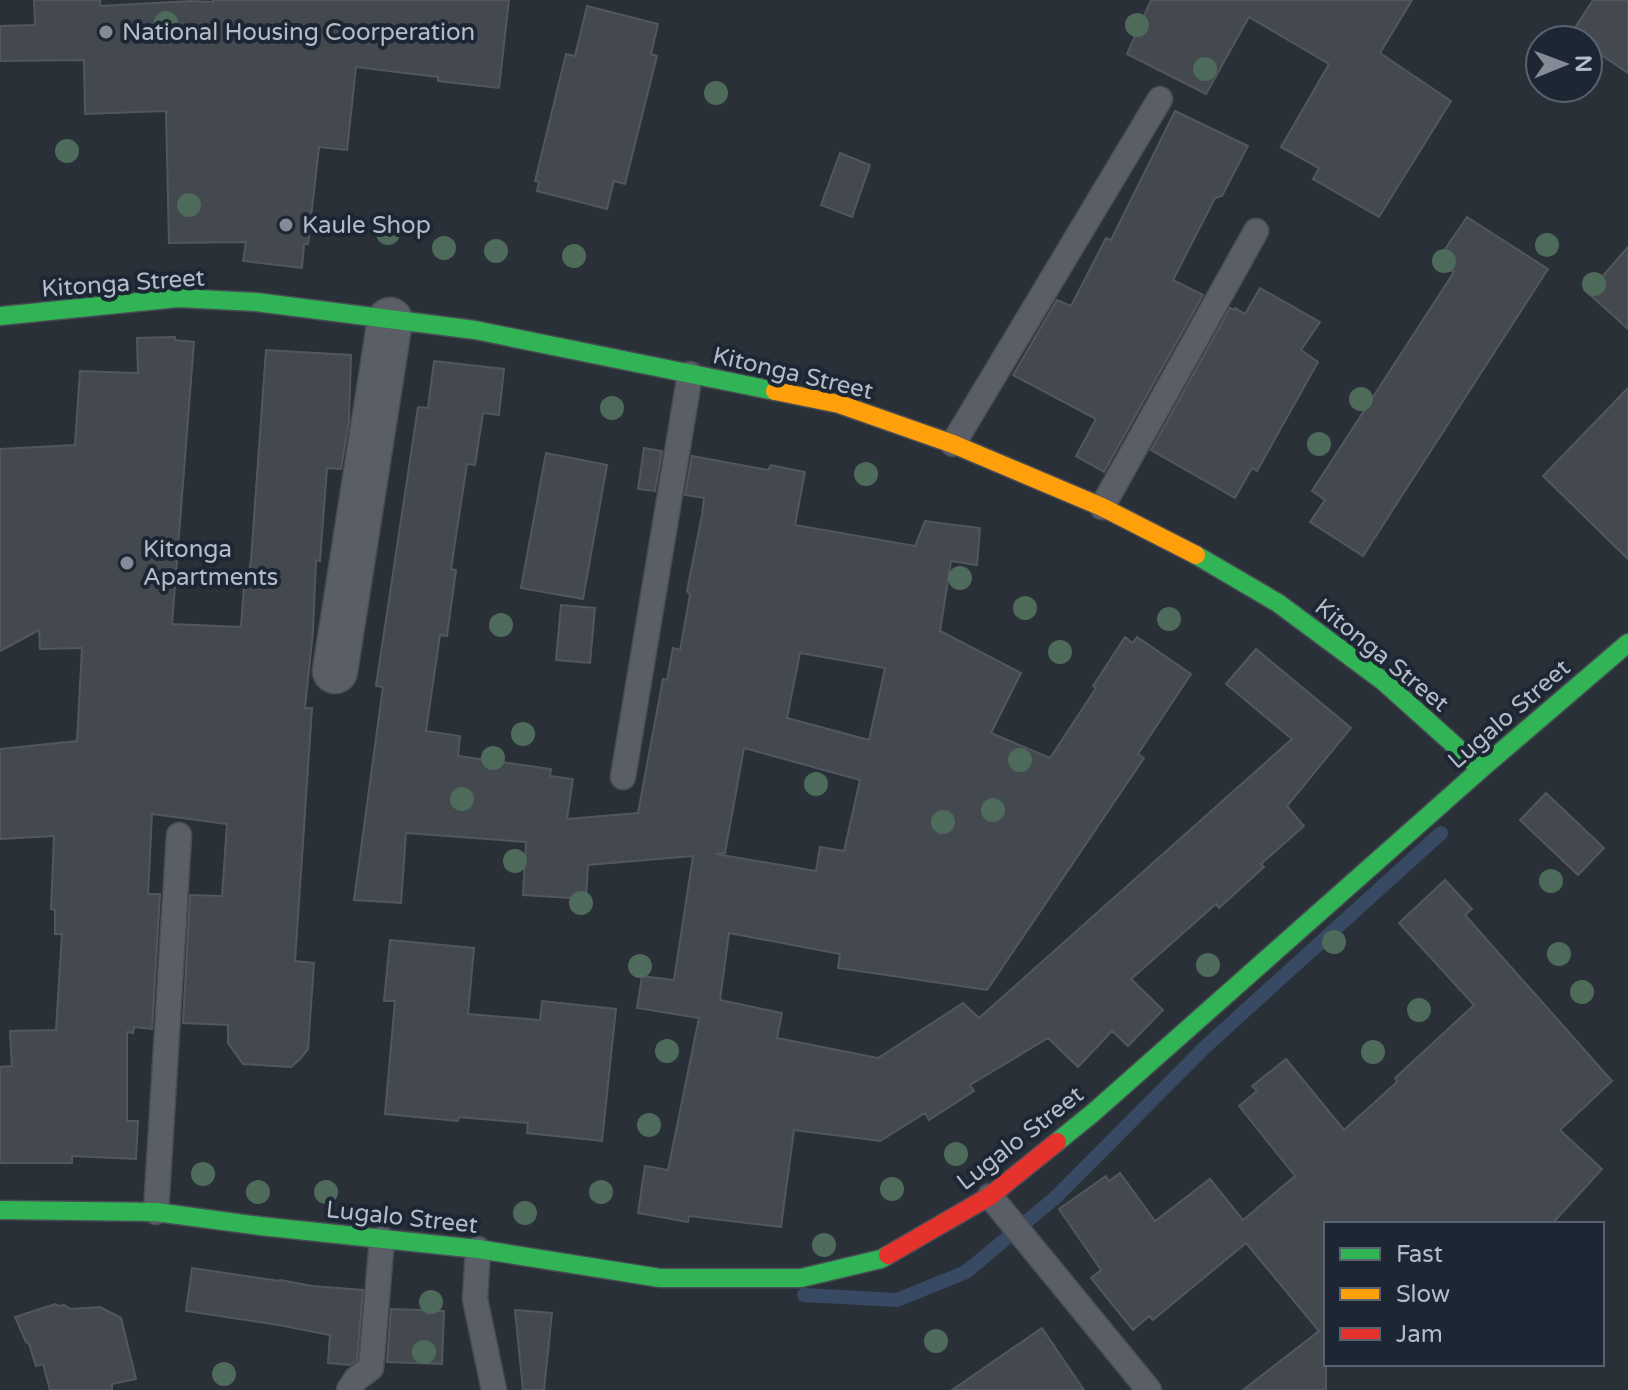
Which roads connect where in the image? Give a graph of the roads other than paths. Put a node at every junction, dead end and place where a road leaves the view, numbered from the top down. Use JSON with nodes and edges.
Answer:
{"nodes":[{"id":1,"x":1160,"y":99,"type":"dead end"},
{"id":2,"x":1256,"y":231,"type":"dead end"},
{"id":3,"x":0,"y":316,"type":"edge"},
{"id":4,"x":390,"y":320,"type":"junction"},
{"id":5,"x":690,"y":374,"type":"junction"},
{"id":6,"x":953,"y":444,"type":"junction"},
{"id":7,"x":1102,"y":507,"type":"junction"},
{"id":8,"x":1628,"y":643,"type":"edge"},
{"id":9,"x":335,"y":671,"type":"dead end"},
{"id":10,"x":1481,"y":769,"type":"junction"},
{"id":11,"x":623,"y":777,"type":"dead end"},
{"id":12,"x":179,"y":835,"type":"dead end"},
{"id":13,"x":990,"y":1196,"type":"junction"},
{"id":14,"x":0,"y":1210,"type":"edge"},
{"id":15,"x":156,"y":1212,"type":"junction"},
{"id":16,"x":382,"y":1239,"type":"junction"},
{"id":17,"x":478,"y":1249,"type":"junction"},
{"id":18,"x":349,"y":1390,"type":"edge"},
{"id":19,"x":494,"y":1390,"type":"edge"},
{"id":20,"x":1149,"y":1390,"type":"edge"}],
"edges":[{"from":1,"to":6,"type":"lane"},
{"from":2,"to":7,"type":"lane"},
{"from":3,"to":4,"type":"street","name":"Kitonga Street"},
{"from":4,"to":5,"type":"street","name":"Kitonga Street"},
{"from":4,"to":9,"type":"street"},
{"from":5,"to":6,"type":"street","name":"Kitonga Street"},
{"from":5,"to":11,"type":"lane"},
{"from":6,"to":7,"type":"street","name":"Kitonga Street"},
{"from":7,"to":10,"type":"street","name":"Kitonga Street"},
{"from":8,"to":10,"type":"street","name":"Lugalo Street"},
{"from":10,"to":13,"type":"street","name":"Lugalo Street"},
{"from":12,"to":15,"type":"lane"},
{"from":13,"to":17,"type":"street","name":"Lugalo Street"},
{"from":13,"to":20,"type":"lane"},
{"from":14,"to":15,"type":"street","name":"Lugalo Street"},
{"from":15,"to":16,"type":"street","name":"Lugalo Street"},
{"from":16,"to":17,"type":"street","name":"Lugalo Street"},
{"from":16,"to":18,"type":"lane"},
{"from":17,"to":19,"type":"lane"}]}
